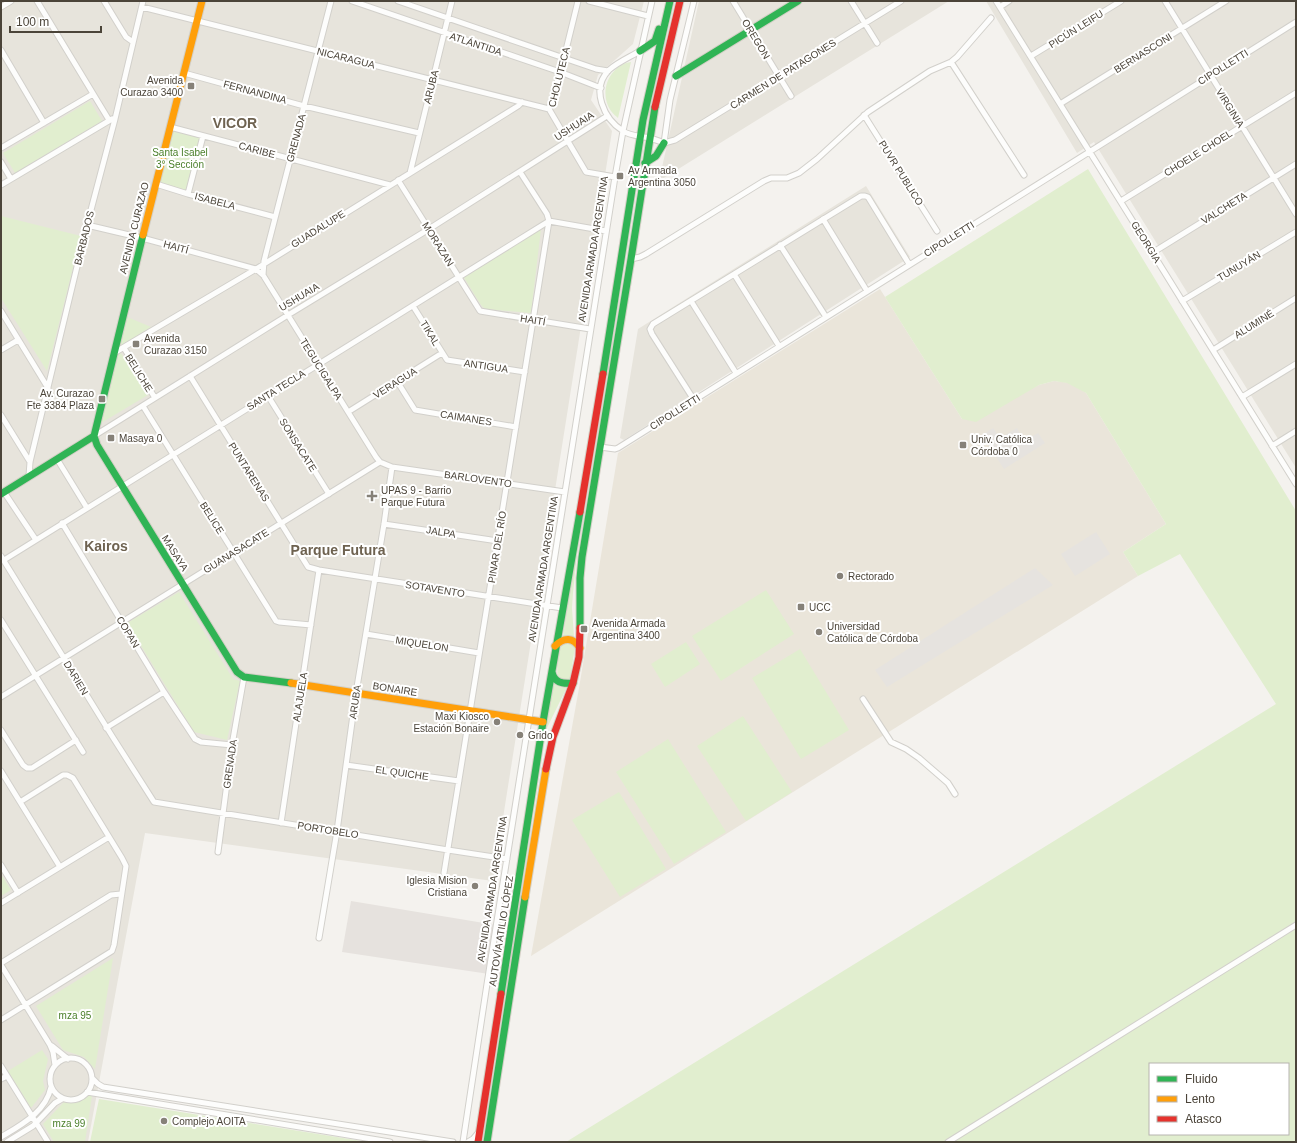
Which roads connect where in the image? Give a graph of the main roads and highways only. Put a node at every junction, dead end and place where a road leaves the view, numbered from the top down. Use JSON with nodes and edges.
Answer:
{"nodes":[{"id":1,"x":202,"y":1,"type":"edge"},
{"id":2,"x":667,"y":1,"type":"edge"},
{"id":3,"x":670,"y":1,"type":"edge"},
{"id":4,"x":680,"y":1,"type":"edge"},
{"id":5,"x":798,"y":1,"type":"edge"},
{"id":6,"x":640,"y":51,"type":"road end"},
{"id":7,"x":676,"y":76,"type":"road end"},
{"id":8,"x":664,"y":143,"type":"road end"},
{"id":9,"x":645,"y":163,"type":"junction"},
{"id":10,"x":94,"y":436,"type":"junction"},
{"id":11,"x":3,"y":493,"type":"edge"},
{"id":12,"x":555,"y":646,"type":"junction"},
{"id":13,"x":580,"y":648,"type":"junction"},
{"id":14,"x":551,"y":671,"type":"junction"},
{"id":15,"x":244,"y":677,"type":"joint"},
{"id":16,"x":573,"y":683,"type":"junction"},
{"id":17,"x":543,"y":722,"type":"junction"},
{"id":18,"x":478,"y":1142,"type":"edge"},
{"id":19,"x":487,"y":1142,"type":"edge"}],
"edges":[{"from":1,"to":10,"type":"main road","name":"AVENIDA CURAZAO"},
{"from":2,"to":6,"type":"main road"},
{"from":3,"to":12,"type":"main road"},
{"from":4,"to":9,"type":"main road"},
{"from":5,"to":7,"type":"main road"},
{"from":8,"to":9,"type":"main road"},
{"from":9,"to":13,"type":"main road"},
{"from":10,"to":11,"type":"main road","name":"USHUAIA"},
{"from":10,"to":15,"type":"main road","name":"MASAYA"},
{"from":12,"to":13,"type":"main road"},
{"from":12,"to":14,"type":"main road"},
{"from":13,"to":16,"type":"main road"},
{"from":14,"to":16,"type":"main road"},
{"from":14,"to":17,"type":"main road"},
{"from":15,"to":17,"type":"main road","name":"BONAIRE"},
{"from":16,"to":19,"type":"main road","name":"AUTOVÍA ATILIO LÓPEZ"},
{"from":17,"to":18,"type":"main road","name":"AUTOVÍA ATILIO LÓPEZ"}]}
